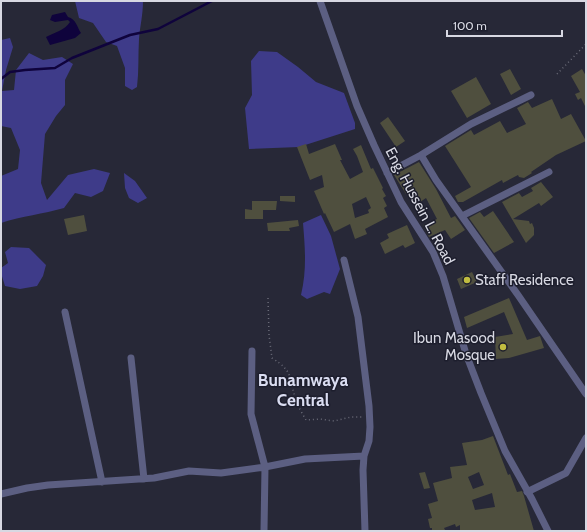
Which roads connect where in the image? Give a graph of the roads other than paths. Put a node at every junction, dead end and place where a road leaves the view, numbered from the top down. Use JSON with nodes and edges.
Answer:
{"nodes":[{"id":1,"x":320,"y":1,"type":"edge"},
{"id":2,"x":531,"y":95,"type":"dead end"},
{"id":3,"x":421,"y":155,"type":"junction"},
{"id":4,"x":549,"y":172,"type":"dead end"},
{"id":5,"x":387,"y":173,"type":"junction"},
{"id":6,"x":462,"y":216,"type":"junction"},
{"id":7,"x":344,"y":260,"type":"dead end"},
{"id":8,"x":65,"y":312,"type":"dead end"},
{"id":9,"x":252,"y":351,"type":"dead end"},
{"id":10,"x":131,"y":358,"type":"dead end"},
{"id":11,"x":586,"y":394,"type":"edge"},
{"id":12,"x":586,"y":438,"type":"edge"},
{"id":13,"x":364,"y":456,"type":"junction"},
{"id":14,"x":265,"y":467,"type":"junction"},
{"id":15,"x":144,"y":478,"type":"junction"},
{"id":16,"x":102,"y":482,"type":"junction"},
{"id":17,"x":527,"y":492,"type":"junction"},
{"id":18,"x":1,"y":494,"type":"edge"},
{"id":19,"x":264,"y":531,"type":"edge"},
{"id":20,"x":365,"y":531,"type":"edge"},
{"id":21,"x":548,"y":531,"type":"edge"}],
"edges":[{"from":1,"to":5,"type":"street","name":"Eng. Hussein L. Road"},
{"from":2,"to":3,"type":"street"},
{"from":3,"to":5,"type":"street"},
{"from":3,"to":6,"type":"street"},
{"from":4,"to":6,"type":"street"},
{"from":5,"to":17,"type":"street","name":"Eng. Hussein L. Road"},
{"from":6,"to":11,"type":"street"},
{"from":7,"to":13,"type":"street"},
{"from":8,"to":16,"type":"street"},
{"from":9,"to":14,"type":"street"},
{"from":10,"to":15,"type":"street"},
{"from":12,"to":17,"type":"street"},
{"from":13,"to":14,"type":"street"},
{"from":13,"to":20,"type":"street"},
{"from":14,"to":15,"type":"street"},
{"from":14,"to":19,"type":"street"},
{"from":15,"to":16,"type":"street"},
{"from":16,"to":18,"type":"street"},
{"from":17,"to":21,"type":"street","name":"Eng. Hussein L. Road"}]}
